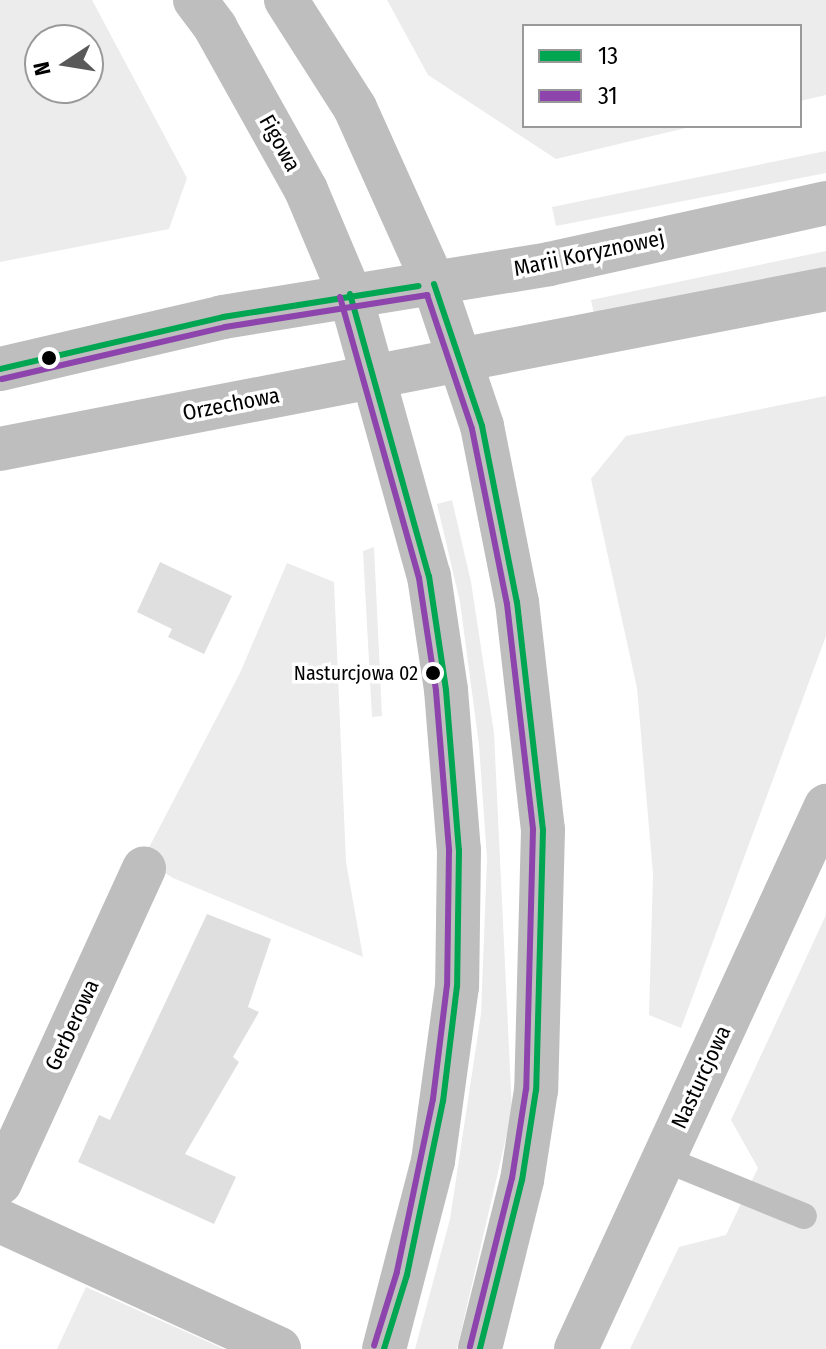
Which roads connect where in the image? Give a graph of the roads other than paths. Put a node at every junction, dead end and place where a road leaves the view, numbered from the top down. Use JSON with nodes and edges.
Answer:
{"nodes":[{"id":1,"x":195,"y":0,"type":"edge"},
{"id":2,"x":286,"y":0,"type":"edge"},
{"id":3,"x":826,"y":203,"type":"edge"},
{"id":4,"x":434,"y":284,"type":"junction"},
{"id":5,"x":826,"y":289,"type":"edge"},
{"id":6,"x":350,"y":294,"type":"junction"},
{"id":7,"x":462,"y":360,"type":"junction"},
{"id":8,"x":0,"y":369,"type":"edge"},
{"id":9,"x":375,"y":376,"type":"junction"},
{"id":10,"x":0,"y":449,"type":"edge"},
{"id":11,"x":826,"y":806,"type":"edge"},
{"id":12,"x":144,"y":868,"type":"dead end"},
{"id":13,"x":664,"y":1159,"type":"junction"},
{"id":14,"x":0,"y":1183,"type":"edge"},
{"id":15,"x":804,"y":1216,"type":"dead end"},
{"id":16,"x":0,"y":1221,"type":"edge"},
{"id":17,"x":279,"y":1349,"type":"edge"},
{"id":18,"x":384,"y":1349,"type":"edge"},
{"id":19,"x":480,"y":1349,"type":"edge"},
{"id":20,"x":576,"y":1349,"type":"edge"}],
"edges":[{"from":1,"to":6,"type":"street","name":"Figowa"},
{"from":2,"to":4,"type":"street"},
{"from":3,"to":4,"type":"street","name":"Marii Koryznowej"},
{"from":4,"to":6,"type":"street","name":"Marii Koryznowej"},
{"from":4,"to":7,"type":"street"},
{"from":5,"to":7,"type":"street"},
{"from":6,"to":8,"type":"street"},
{"from":6,"to":9,"type":"street","name":"Figowa"},
{"from":7,"to":9,"type":"street","name":"Orzechowa"},
{"from":7,"to":19,"type":"street"},
{"from":9,"to":10,"type":"street","name":"Orzechowa"},
{"from":9,"to":18,"type":"street","name":"Figowa"},
{"from":11,"to":13,"type":"street","name":"Nasturcjowa"},
{"from":12,"to":14,"type":"street","name":"Gerberowa"},
{"from":13,"to":15,"type":"lane"},
{"from":13,"to":20,"type":"street","name":"Nasturcjowa"},
{"from":16,"to":17,"type":"street"}]}
